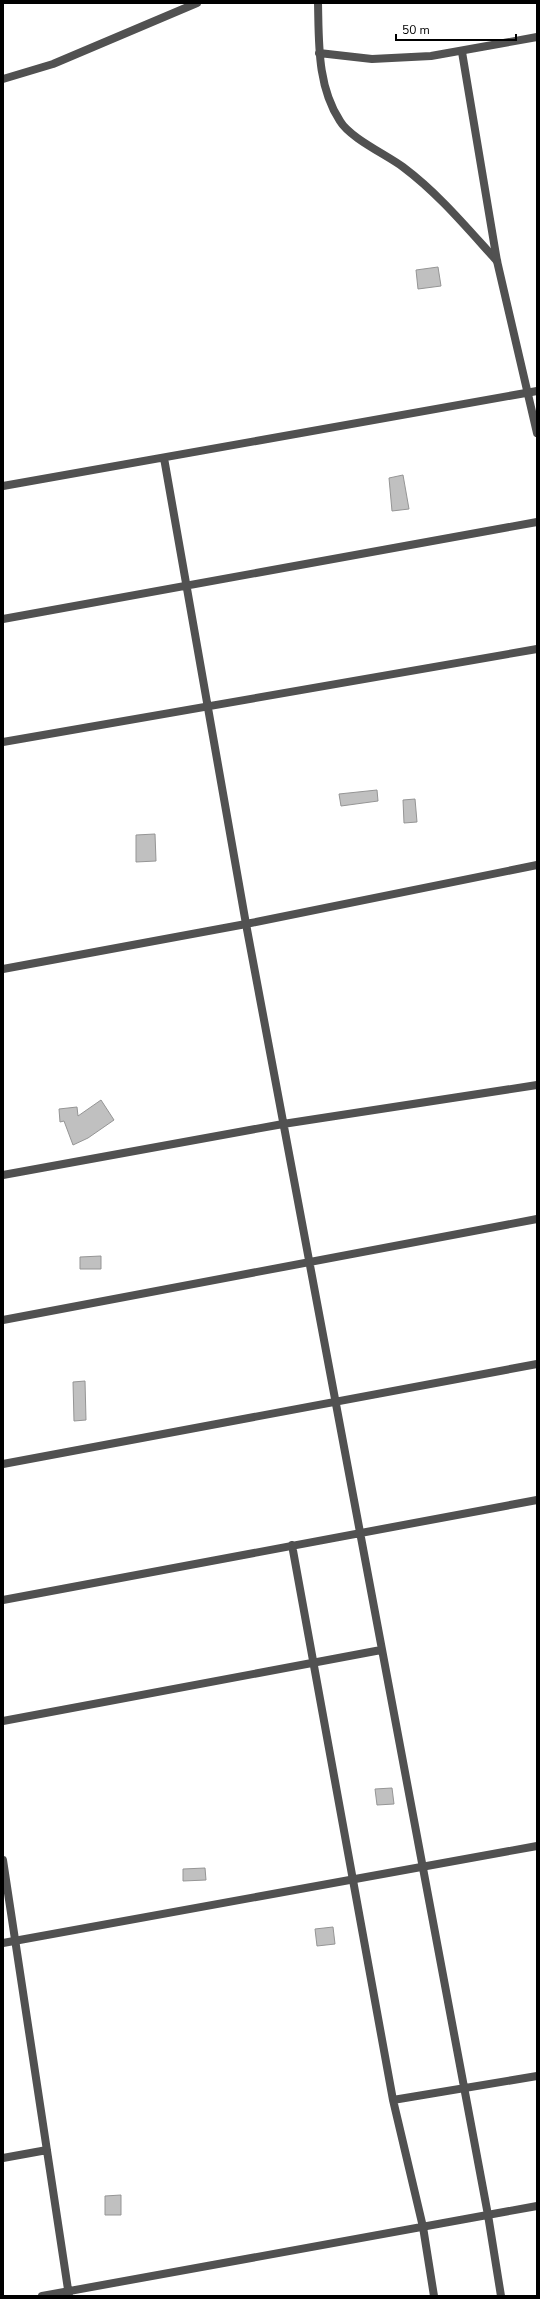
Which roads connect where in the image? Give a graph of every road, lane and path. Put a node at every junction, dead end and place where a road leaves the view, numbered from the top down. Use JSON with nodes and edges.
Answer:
{"nodes":[{"id":1,"x":198,"y":3,"type":"edge"},
{"id":2,"x":318,"y":3,"type":"edge"},
{"id":3,"x":537,"y":38,"type":"edge"},
{"id":4,"x":462,"y":52,"type":"junction"},
{"id":5,"x":319,"y":53,"type":"junction"},
{"id":6,"x":3,"y":79,"type":"edge"},
{"id":7,"x":497,"y":262,"type":"junction"},
{"id":8,"x":537,"y":391,"type":"edge"},
{"id":9,"x":528,"y":392,"type":"junction"},
{"id":10,"x":537,"y":433,"type":"edge"},
{"id":11,"x":164,"y":458,"type":"junction"},
{"id":12,"x":3,"y":486,"type":"edge"},
{"id":13,"x":537,"y":522,"type":"edge"},
{"id":14,"x":186,"y":586,"type":"junction"},
{"id":15,"x":3,"y":619,"type":"edge"},
{"id":16,"x":537,"y":649,"type":"edge"},
{"id":17,"x":208,"y":706,"type":"junction"},
{"id":18,"x":3,"y":742,"type":"edge"},
{"id":19,"x":537,"y":865,"type":"edge"},
{"id":20,"x":246,"y":924,"type":"junction"},
{"id":21,"x":3,"y":969,"type":"edge"},
{"id":22,"x":537,"y":1085,"type":"edge"},
{"id":23,"x":283,"y":1124,"type":"junction"},
{"id":24,"x":3,"y":1175,"type":"edge"},
{"id":25,"x":537,"y":1219,"type":"edge"},
{"id":26,"x":311,"y":1262,"type":"junction"},
{"id":27,"x":3,"y":1320,"type":"edge"},
{"id":28,"x":537,"y":1364,"type":"edge"},
{"id":29,"x":336,"y":1402,"type":"junction"},
{"id":30,"x":3,"y":1464,"type":"edge"},
{"id":31,"x":537,"y":1500,"type":"edge"},
{"id":32,"x":360,"y":1533,"type":"junction"},
{"id":33,"x":292,"y":1546,"type":"junction"},
{"id":34,"x":3,"y":1600,"type":"edge"},
{"id":35,"x":381,"y":1650,"type":"junction"},
{"id":36,"x":314,"y":1662,"type":"junction"},
{"id":37,"x":3,"y":1721,"type":"edge"},
{"id":38,"x":537,"y":1846,"type":"edge"},
{"id":39,"x":3,"y":1860,"type":"edge"},
{"id":40,"x":422,"y":1868,"type":"junction"},
{"id":41,"x":353,"y":1880,"type":"junction"},
{"id":42,"x":14,"y":1941,"type":"junction"},
{"id":43,"x":3,"y":1943,"type":"edge"},
{"id":44,"x":537,"y":2076,"type":"edge"},
{"id":45,"x":464,"y":2090,"type":"junction"},
{"id":46,"x":393,"y":2100,"type":"junction"},
{"id":47,"x":47,"y":2150,"type":"junction"},
{"id":48,"x":3,"y":2158,"type":"edge"},
{"id":49,"x":537,"y":2206,"type":"edge"},
{"id":50,"x":488,"y":2215,"type":"junction"},
{"id":51,"x":423,"y":2227,"type":"junction"},
{"id":52,"x":68,"y":2294,"type":"edge"},
{"id":53,"x":42,"y":2296,"type":"edge"},
{"id":54,"x":434,"y":2296,"type":"edge"},
{"id":55,"x":501,"y":2296,"type":"edge"}],
"edges":[{"from":1,"to":6,"type":"street"},
{"from":2,"to":5,"type":"street"},
{"from":3,"to":4,"type":"street"},
{"from":4,"to":5,"type":"street"},
{"from":4,"to":7,"type":"street"},
{"from":5,"to":7,"type":"street"},
{"from":7,"to":9,"type":"street"},
{"from":8,"to":9,"type":"street"},
{"from":9,"to":10,"type":"street"},
{"from":9,"to":11,"type":"street"},
{"from":11,"to":12,"type":"street"},
{"from":11,"to":14,"type":"street"},
{"from":13,"to":14,"type":"street"},
{"from":14,"to":15,"type":"street"},
{"from":14,"to":17,"type":"street"},
{"from":16,"to":17,"type":"street"},
{"from":17,"to":18,"type":"street"},
{"from":17,"to":20,"type":"street"},
{"from":19,"to":20,"type":"street"},
{"from":20,"to":21,"type":"street"},
{"from":20,"to":23,"type":"street"},
{"from":22,"to":23,"type":"street"},
{"from":23,"to":24,"type":"street"},
{"from":23,"to":26,"type":"street"},
{"from":25,"to":26,"type":"street"},
{"from":26,"to":27,"type":"street"},
{"from":26,"to":29,"type":"street"},
{"from":28,"to":29,"type":"street"},
{"from":29,"to":30,"type":"street"},
{"from":29,"to":32,"type":"street"},
{"from":31,"to":32,"type":"street"},
{"from":32,"to":33,"type":"street"},
{"from":32,"to":35,"type":"street"},
{"from":33,"to":34,"type":"street"},
{"from":33,"to":36,"type":"street"},
{"from":35,"to":36,"type":"street"},
{"from":35,"to":40,"type":"street"},
{"from":36,"to":37,"type":"street"},
{"from":36,"to":41,"type":"street"},
{"from":38,"to":40,"type":"street"},
{"from":39,"to":42,"type":"street"},
{"from":40,"to":41,"type":"street"},
{"from":40,"to":45,"type":"street"},
{"from":41,"to":42,"type":"street"},
{"from":41,"to":46,"type":"street"},
{"from":42,"to":43,"type":"street"},
{"from":42,"to":47,"type":"street"},
{"from":44,"to":45,"type":"street"},
{"from":45,"to":46,"type":"street"},
{"from":45,"to":50,"type":"street"},
{"from":46,"to":51,"type":"street"},
{"from":47,"to":48,"type":"street"},
{"from":47,"to":52,"type":"street"},
{"from":49,"to":50,"type":"street"},
{"from":50,"to":51,"type":"street"},
{"from":50,"to":55,"type":"street"},
{"from":51,"to":52,"type":"street"},
{"from":51,"to":54,"type":"street"},
{"from":52,"to":53,"type":"street"}]}
